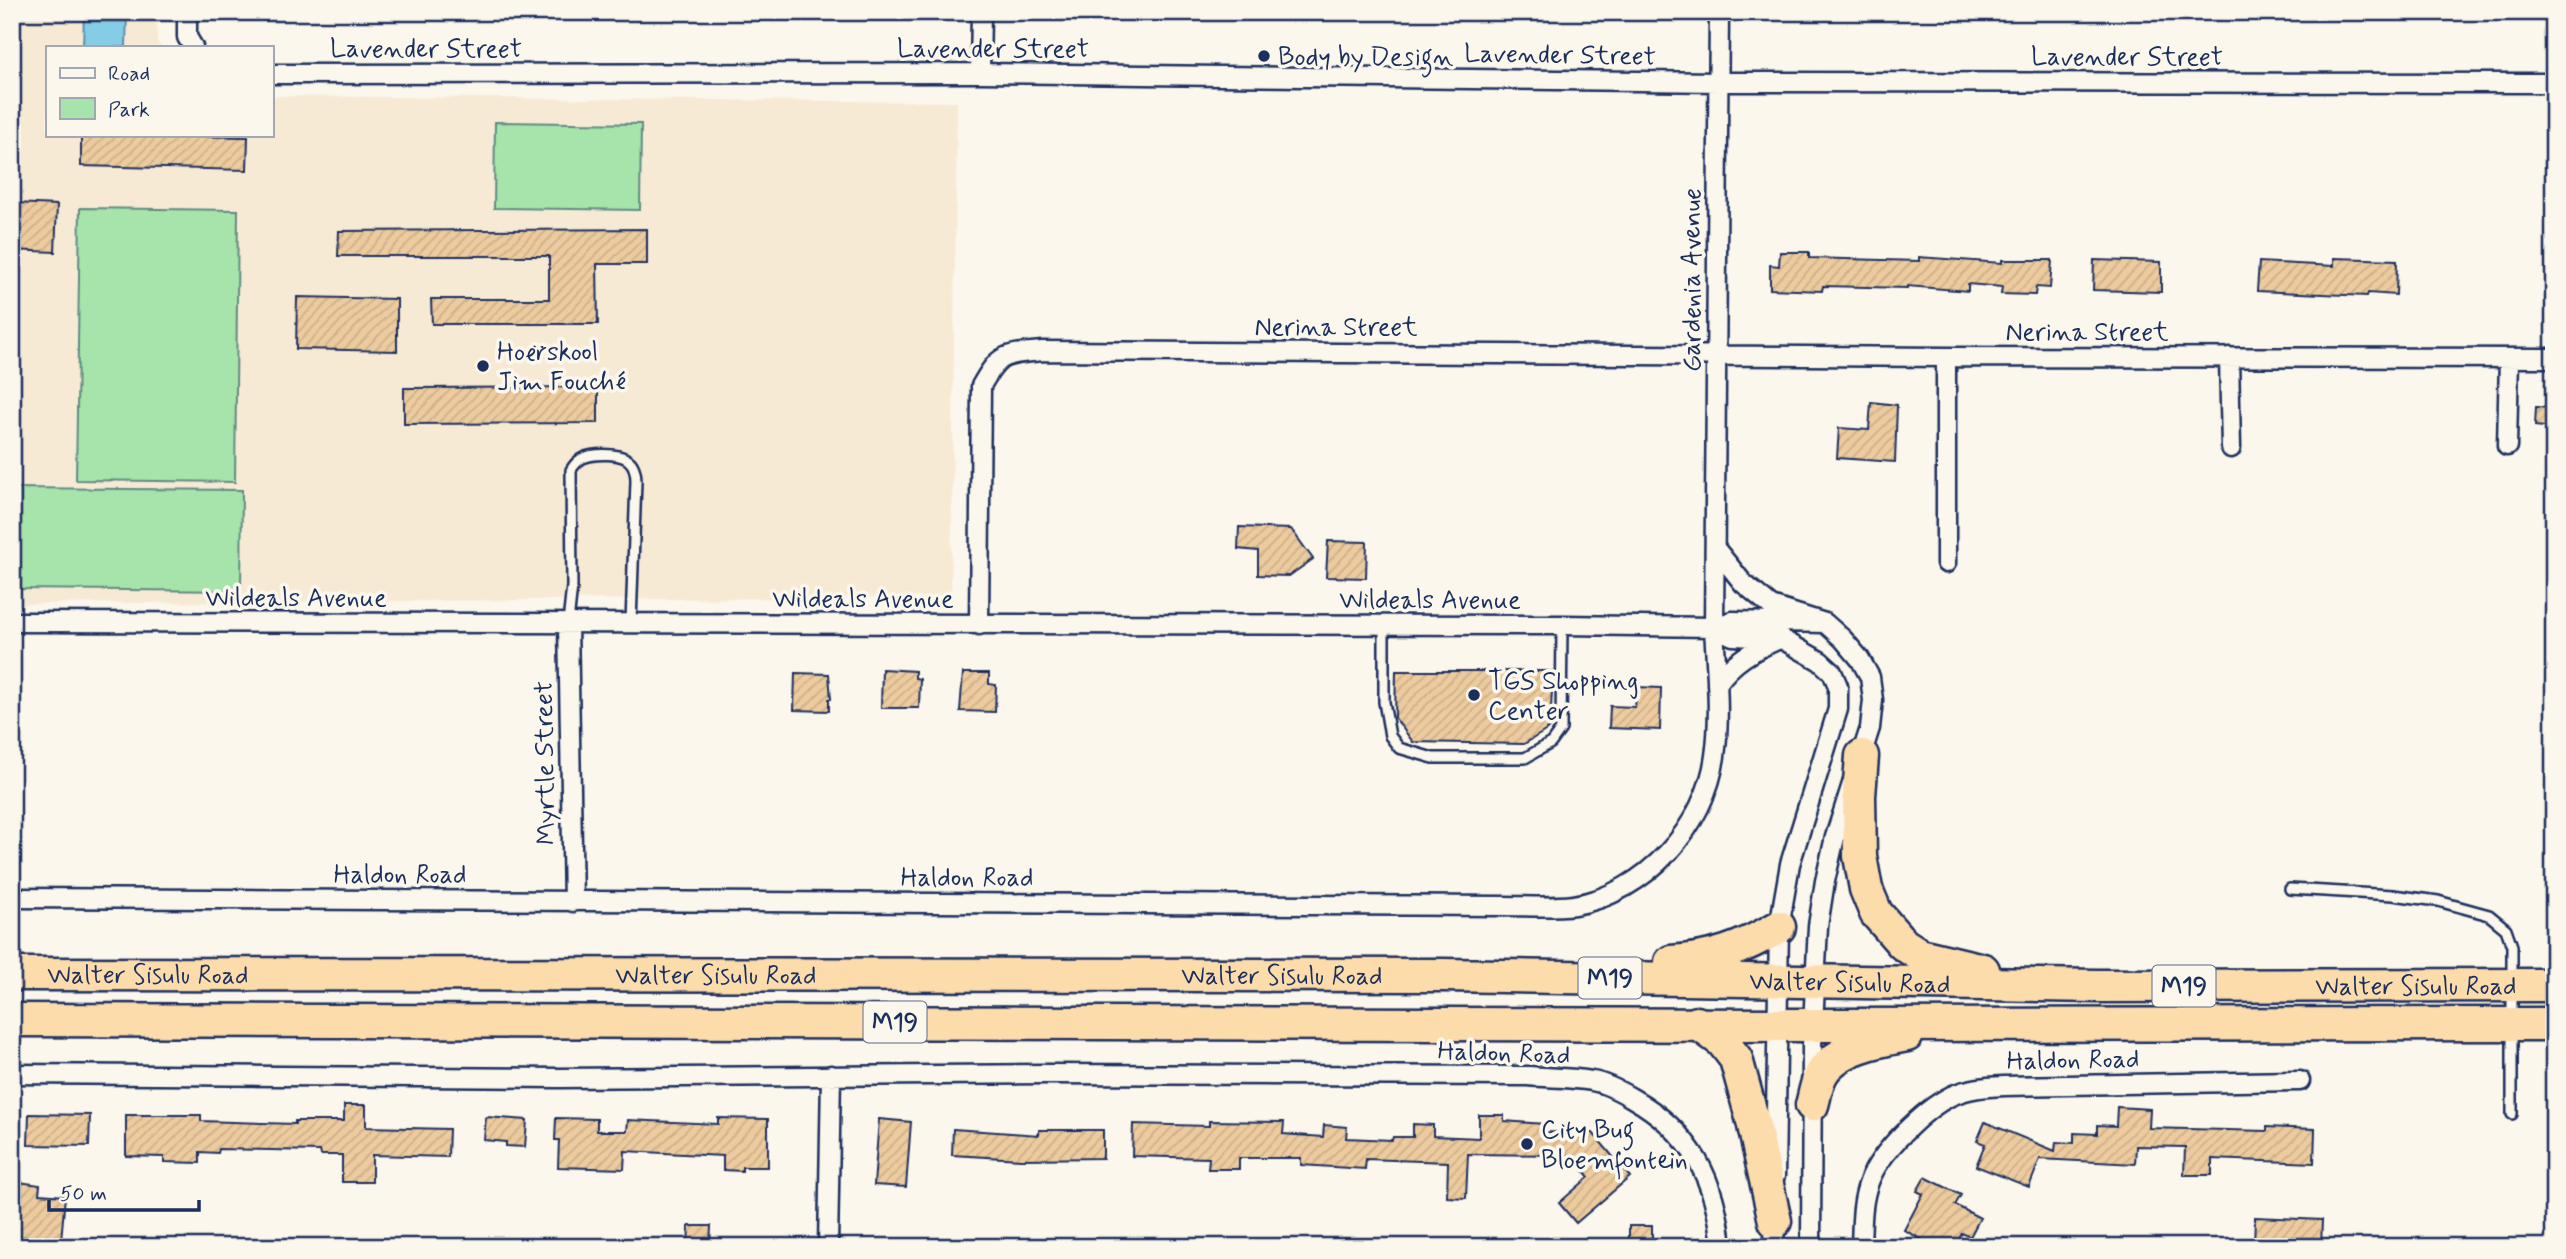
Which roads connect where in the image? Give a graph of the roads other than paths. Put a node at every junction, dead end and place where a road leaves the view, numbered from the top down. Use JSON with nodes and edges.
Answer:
{"nodes":[{"id":1,"x":187,"y":12,"type":"edge"},
{"id":2,"x":981,"y":12,"type":"edge"},
{"id":3,"x":1719,"y":12,"type":"edge"},
{"id":4,"x":190,"y":42,"type":"edge"},
{"id":5,"x":273,"y":74,"type":"edge"},
{"id":6,"x":980,"y":74,"type":"junction"},
{"id":7,"x":1719,"y":82,"type":"junction"},
{"id":8,"x":2554,"y":83,"type":"edge"},
{"id":9,"x":1717,"y":355,"type":"junction"},
{"id":10,"x":1946,"y":357,"type":"junction"},
{"id":11,"x":2229,"y":357,"type":"junction"},
{"id":12,"x":2509,"y":358,"type":"junction"},
{"id":13,"x":2554,"y":358,"type":"edge"},
{"id":14,"x":2507,"y":446,"type":"dead end"},
{"id":15,"x":2231,"y":448,"type":"dead end"},
{"id":16,"x":1715,"y":548,"type":"junction"},
{"id":17,"x":1946,"y":563,"type":"dead end"},
{"id":18,"x":12,"y":622,"type":"edge"},
{"id":19,"x":631,"y":623,"type":"junction"},
{"id":20,"x":1825,"y":623,"type":"junction"},
{"id":21,"x":568,"y":624,"type":"junction"},
{"id":22,"x":979,"y":625,"type":"junction"},
{"id":23,"x":1384,"y":625,"type":"junction"},
{"id":24,"x":1562,"y":625,"type":"junction"},
{"id":25,"x":1714,"y":627,"type":"junction"},
{"id":26,"x":1780,"y":638,"type":"junction"},
{"id":27,"x":1717,"y":684,"type":"junction"},
{"id":28,"x":1862,"y":756,"type":"junction"},
{"id":29,"x":2290,"y":889,"type":"dead end"},
{"id":30,"x":12,"y":898,"type":"edge"},
{"id":31,"x":573,"y":902,"type":"junction"},
{"id":32,"x":1779,"y":927,"type":"junction"},
{"id":33,"x":12,"y":974,"type":"edge"},
{"id":34,"x":1443,"y":975,"type":"junction"},
{"id":35,"x":1777,"y":980,"type":"junction"},
{"id":36,"x":1815,"y":980,"type":"junction"},
{"id":37,"x":2510,"y":985,"type":"junction"},
{"id":38,"x":2554,"y":985,"type":"edge"},
{"id":39,"x":2097,"y":986,"type":"junction"},
{"id":40,"x":12,"y":1020,"type":"edge"},
{"id":41,"x":1697,"y":1023,"type":"junction"},
{"id":42,"x":1998,"y":1023,"type":"junction"},
{"id":43,"x":1777,"y":1024,"type":"junction"},
{"id":44,"x":2511,"y":1024,"type":"junction"},
{"id":45,"x":2554,"y":1024,"type":"edge"},
{"id":46,"x":1812,"y":1025,"type":"junction"},
{"id":47,"x":12,"y":1074,"type":"edge"},
{"id":48,"x":831,"y":1075,"type":"junction"},
{"id":49,"x":2300,"y":1082,"type":"dead end"},
{"id":50,"x":1812,"y":1105,"type":"junction"},
{"id":51,"x":2512,"y":1114,"type":"dead end"},
{"id":52,"x":1774,"y":1234,"type":"edge"},
{"id":53,"x":828,"y":1247,"type":"edge"},
{"id":54,"x":1722,"y":1247,"type":"edge"},
{"id":55,"x":1811,"y":1247,"type":"edge"},
{"id":56,"x":1861,"y":1247,"type":"edge"}],
"edges":[{"from":1,"to":4,"type":"street"},
{"from":2,"to":6,"type":"street"},
{"from":3,"to":7,"type":"street","name":"Gardenia Avenue"},
{"from":5,"to":6,"type":"street","name":"Lavender Street"},
{"from":6,"to":7,"type":"street","name":"Lavender Street"},
{"from":7,"to":8,"type":"street","name":"Lavender Street"},
{"from":7,"to":9,"type":"street","name":"Gardenia Avenue"},
{"from":9,"to":10,"type":"street","name":"Nerina Street"},
{"from":9,"to":16,"type":"street","name":"Gardenia Avenue"},
{"from":9,"to":22,"type":"street","name":"Nerina Street"},
{"from":10,"to":11,"type":"street","name":"Nerina Street"},
{"from":10,"to":17,"type":"street"},
{"from":11,"to":12,"type":"street","name":"Nerina Street"},
{"from":11,"to":15,"type":"street"},
{"from":12,"to":13,"type":"street","name":"Nerina Street"},
{"from":12,"to":14,"type":"street"},
{"from":16,"to":20,"type":"street"},
{"from":16,"to":25,"type":"street","name":"Gardenia Avenue"},
{"from":18,"to":21,"type":"street","name":"Wildeals Avenue"},
{"from":19,"to":21,"type":"street","name":"Wildeals Avenue"},
{"from":19,"to":21,"type":"lane"},
{"from":19,"to":22,"type":"street","name":"Wildeals Avenue"},
{"from":20,"to":25,"type":"street"},
{"from":20,"to":28,"type":"street"},
{"from":21,"to":31,"type":"street","name":"Myrtle Street"},
{"from":22,"to":23,"type":"street","name":"Wildeals Avenue"},
{"from":23,"to":24,"type":"street","name":"Wildeals Avenue"},
{"from":23,"to":24,"type":"lane"},
{"from":24,"to":25,"type":"street","name":"Wildeals Avenue"},
{"from":25,"to":26,"type":"street"},
{"from":25,"to":27,"type":"street","name":"Haldon Road"},
{"from":26,"to":27,"type":"street"},
{"from":26,"to":32,"type":"street"},
{"from":27,"to":31,"type":"street","name":"Haldon Road"},
{"from":28,"to":36,"type":"street"},
{"from":28,"to":39,"type":"highway"},
{"from":29,"to":37,"type":"lane"},
{"from":30,"to":31,"type":"street","name":"Haldon Road"},
{"from":32,"to":34,"type":"highway"},
{"from":32,"to":35,"type":"street"},
{"from":33,"to":34,"type":"highway","name":"Walter Sisulu Road","number":"M19"},
{"from":34,"to":35,"type":"highway","name":"Walter Sisulu Road","number":"M19"},
{"from":35,"to":36,"type":"highway","name":"Walter Sisulu Road","number":"M19"},
{"from":35,"to":43,"type":"street"},
{"from":36,"to":39,"type":"highway","name":"Walter Sisulu Road","number":"M19"},
{"from":36,"to":46,"type":"street"},
{"from":37,"to":38,"type":"highway","name":"Walter Sisulu Road","number":"M19"},
{"from":37,"to":39,"type":"highway","name":"Walter Sisulu Road","number":"M19"},
{"from":37,"to":44,"type":"lane"},
{"from":40,"to":41,"type":"highway","name":"Walter Sisulu Road","number":"M19"},
{"from":41,"to":43,"type":"highway","name":"Walter Sisulu Road","number":"M19"},
{"from":41,"to":52,"type":"highway"},
{"from":42,"to":44,"type":"highway","name":"Walter Sisulu Road","number":"M19"},
{"from":42,"to":46,"type":"highway","name":"Walter Sisulu Road","number":"M19"},
{"from":42,"to":50,"type":"highway"},
{"from":43,"to":46,"type":"highway","name":"Walter Sisulu Road","number":"M19"},
{"from":43,"to":52,"type":"street"},
{"from":44,"to":45,"type":"highway","name":"Walter Sisulu Road","number":"M19"},
{"from":44,"to":51,"type":"lane"},
{"from":46,"to":50,"type":"street"},
{"from":47,"to":48,"type":"street","name":"Haldon Road"},
{"from":48,"to":53,"type":"street"},
{"from":48,"to":54,"type":"street","name":"Haldon Road"},
{"from":49,"to":56,"type":"street","name":"Haldon Road"},
{"from":50,"to":55,"type":"street"}]}
